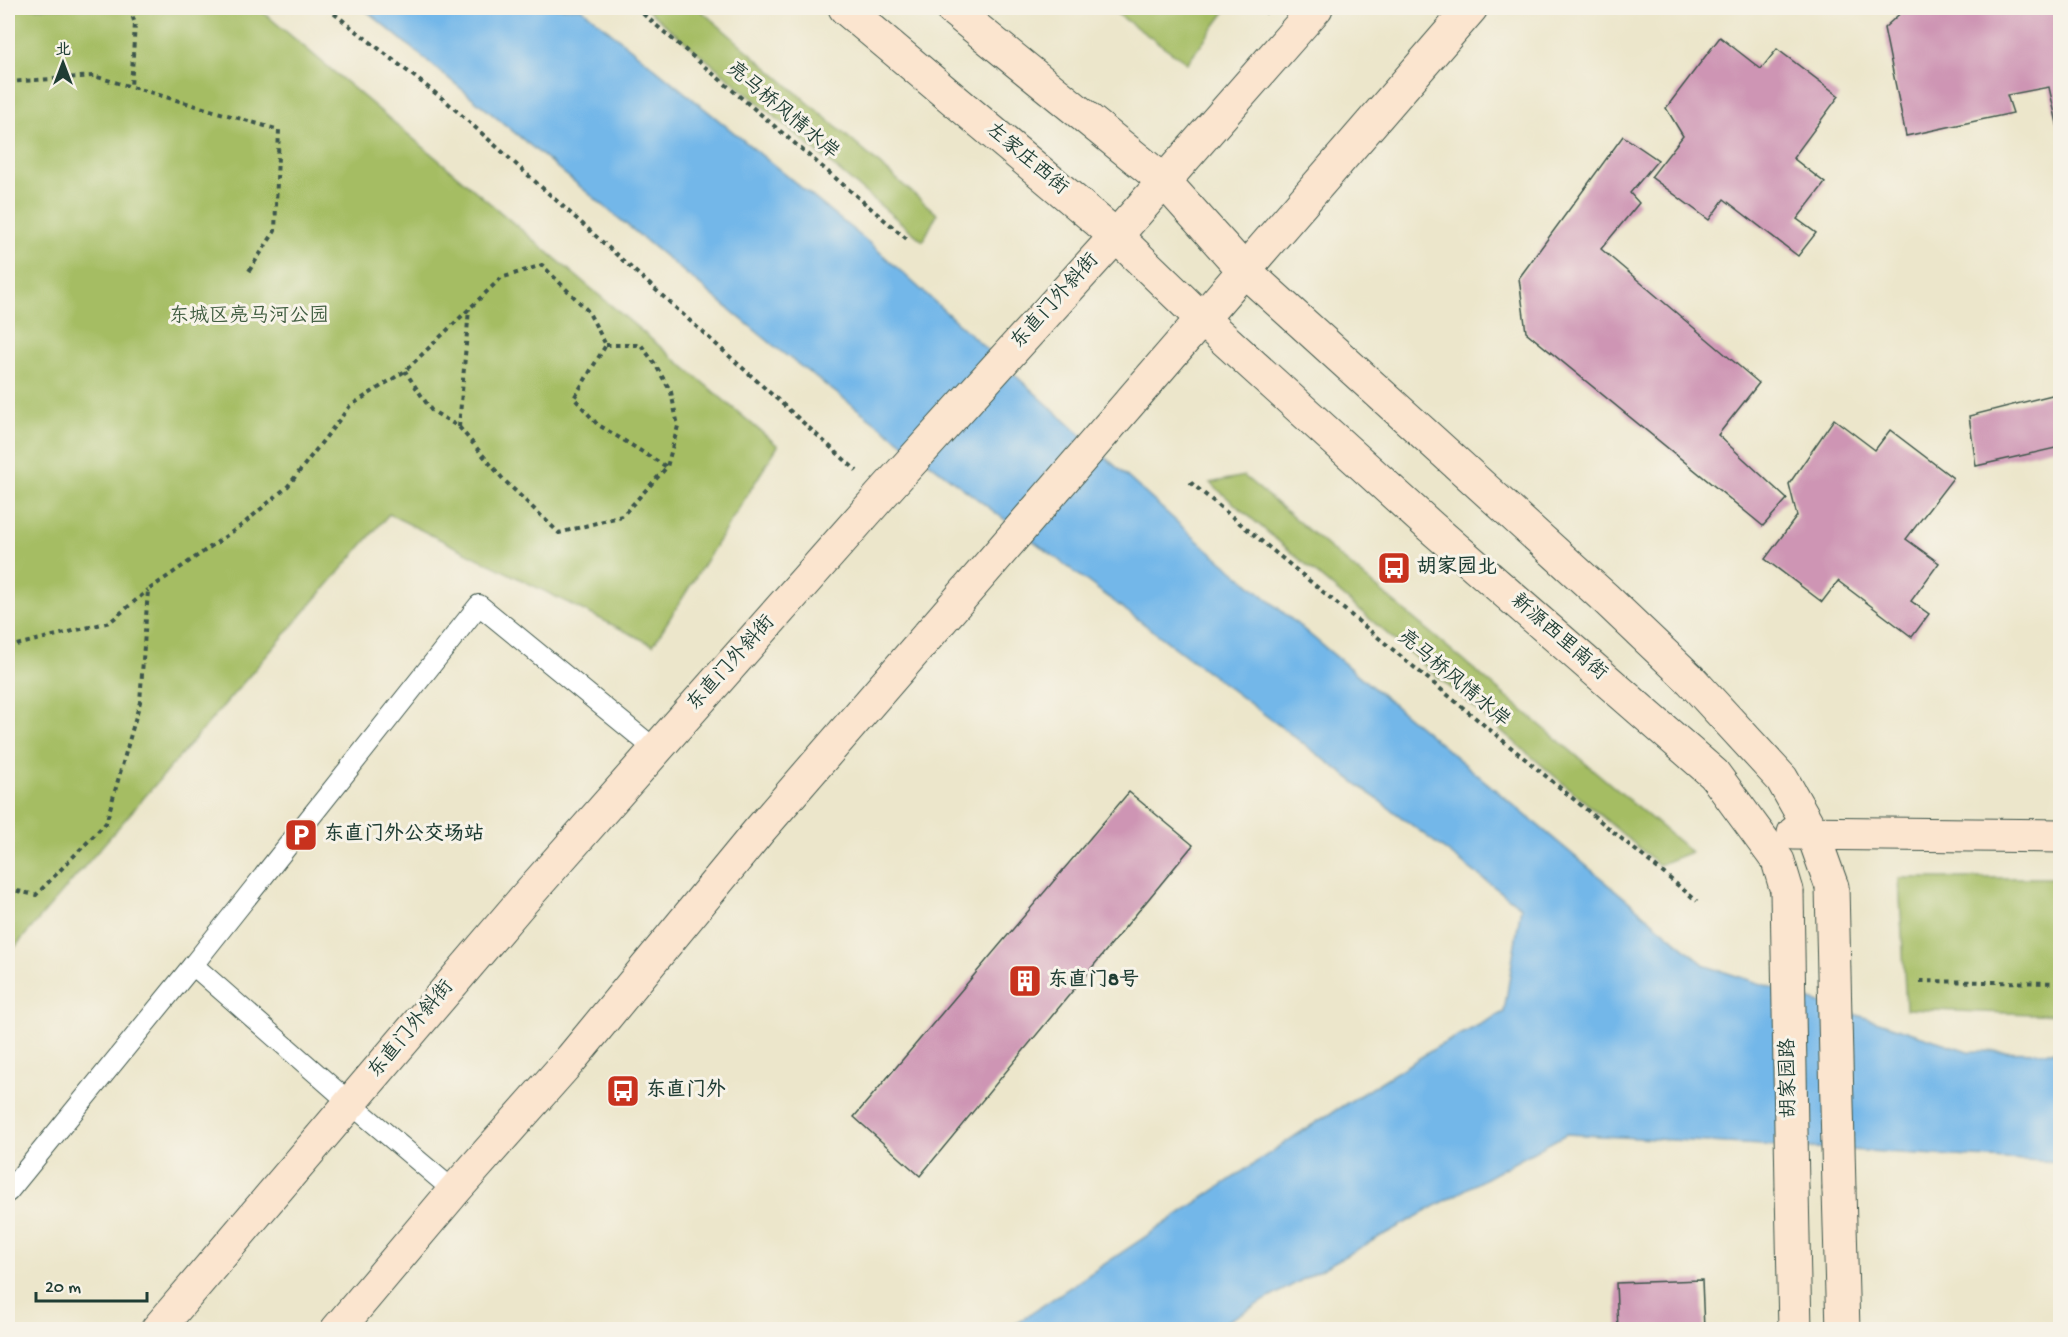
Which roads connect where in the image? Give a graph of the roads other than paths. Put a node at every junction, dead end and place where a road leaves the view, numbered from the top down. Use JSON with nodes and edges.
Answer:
{"nodes":[{"id":1,"x":845,"y":8,"type":"edge"},
{"id":2,"x":951,"y":8,"type":"edge"},
{"id":3,"x":1316,"y":8,"type":"edge"},
{"id":4,"x":1471,"y":8,"type":"edge"},
{"id":5,"x":1164,"y":181,"type":"junction"},
{"id":6,"x":1116,"y":236,"type":"junction"},
{"id":7,"x":1244,"y":270,"type":"junction"},
{"id":8,"x":1202,"y":319,"type":"junction"},
{"id":9,"x":656,"y":750,"type":"junction"},
{"id":10,"x":1759,"y":833,"type":"junction"},
{"id":11,"x":1813,"y":834,"type":"junction"},
{"id":12,"x":2061,"y":836,"type":"edge"},
{"id":13,"x":193,"y":965,"type":"junction"},
{"id":14,"x":350,"y":1103,"type":"junction"},
{"id":15,"x":454,"y":1191,"type":"junction"},
{"id":16,"x":8,"y":1192,"type":"edge"},
{"id":17,"x":157,"y":1329,"type":"edge"},
{"id":18,"x":337,"y":1329,"type":"edge"},
{"id":19,"x":1795,"y":1329,"type":"edge"},
{"id":20,"x":1843,"y":1329,"type":"edge"}],
"edges":[{"from":1,"to":6,"type":"main road","name":"左家庄西街"},
{"from":2,"to":5,"type":"main road"},
{"from":3,"to":5,"type":"main road","name":"东直门外斜街"},
{"from":4,"to":7,"type":"main road"},
{"from":5,"to":6,"type":"main road","name":"东直门外斜街"},
{"from":5,"to":7,"type":"main road"},
{"from":6,"to":8,"type":"main road","name":"左家庄西街"},
{"from":6,"to":9,"type":"main road","name":"东直门外斜街"},
{"from":7,"to":8,"type":"main road"},
{"from":7,"to":11,"type":"main road"},
{"from":8,"to":10,"type":"main road","name":"新源西里南街"},
{"from":8,"to":15,"type":"main road"},
{"from":9,"to":13,"type":"lane"},
{"from":9,"to":14,"type":"main road","name":"东直门外斜街"},
{"from":10,"to":11,"type":"main road"},
{"from":10,"to":19,"type":"main road","name":"胡家园路","bridge":true},
{"from":11,"to":12,"type":"main road"},
{"from":11,"to":20,"type":"main road","bridge":true},
{"from":13,"to":14,"type":"lane"},
{"from":13,"to":16,"type":"lane"},
{"from":14,"to":15,"type":"lane"},
{"from":14,"to":17,"type":"main road","name":"东直门外斜街"},
{"from":15,"to":18,"type":"main road"}]}
